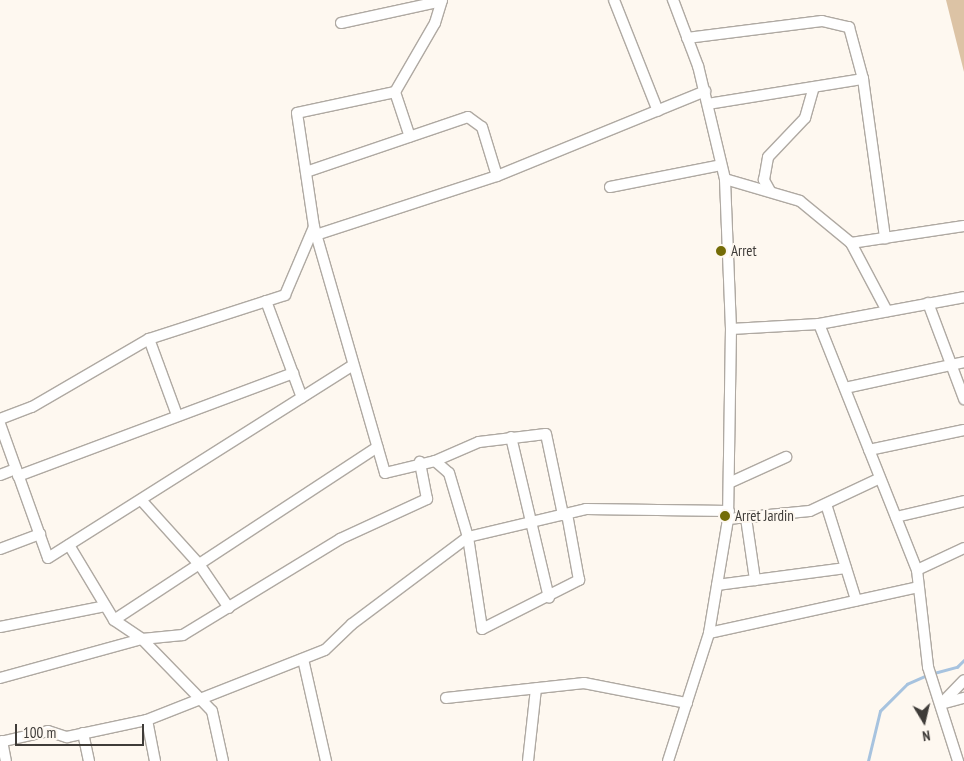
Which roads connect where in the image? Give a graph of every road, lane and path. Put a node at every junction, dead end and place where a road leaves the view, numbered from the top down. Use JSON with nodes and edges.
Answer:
{"nodes":[{"id":1,"x":442,"y":0,"type":"edge"},
{"id":2,"x":614,"y":0,"type":"edge"},
{"id":3,"x":673,"y":0,"type":"edge"},
{"id":4,"x":341,"y":23,"type":"dead end"},
{"id":5,"x":687,"y":38,"type":"junction"},
{"id":6,"x":863,"y":80,"type":"junction"},
{"id":7,"x":814,"y":87,"type":"junction"},
{"id":8,"x":396,"y":92,"type":"junction"},
{"id":9,"x":705,"y":92,"type":"junction"},
{"id":10,"x":708,"y":104,"type":"junction"},
{"id":11,"x":658,"y":111,"type":"junction"},
{"id":12,"x":410,"y":137,"type":"junction"},
{"id":13,"x":722,"y":165,"type":"junction"},
{"id":14,"x":306,"y":172,"type":"junction"},
{"id":15,"x":497,"y":176,"type":"junction"},
{"id":16,"x":725,"y":179,"type":"junction"},
{"id":17,"x":610,"y":187,"type":"dead end"},
{"id":18,"x":770,"y":191,"type":"junction"},
{"id":19,"x":964,"y":226,"type":"edge"},
{"id":20,"x":315,"y":231,"type":"junction"},
{"id":21,"x":885,"y":238,"type":"junction"},
{"id":22,"x":851,"y":243,"type":"junction"},
{"id":23,"x":964,"y":297,"type":"edge"},
{"id":24,"x":266,"y":301,"type":"junction"},
{"id":25,"x":928,"y":303,"type":"junction"},
{"id":26,"x":887,"y":311,"type":"junction"},
{"id":27,"x":819,"y":324,"type":"junction"},
{"id":28,"x":731,"y":330,"type":"junction"},
{"id":29,"x":149,"y":339,"type":"junction"},
{"id":30,"x":964,"y":362,"type":"edge"},
{"id":31,"x":353,"y":365,"type":"junction"},
{"id":32,"x":951,"y":365,"type":"junction"},
{"id":33,"x":293,"y":373,"type":"junction"},
{"id":34,"x":845,"y":388,"type":"junction"},
{"id":35,"x":302,"y":398,"type":"junction"},
{"id":36,"x":964,"y":400,"type":"edge"},
{"id":37,"x":177,"y":414,"type":"junction"},
{"id":38,"x":0,"y":419,"type":"edge"},
{"id":39,"x":0,"y":424,"type":"edge"},
{"id":40,"x":964,"y":430,"type":"edge"},
{"id":41,"x":512,"y":437,"type":"junction"},
{"id":42,"x":378,"y":447,"type":"junction"},
{"id":43,"x":869,"y":450,"type":"junction"},
{"id":44,"x":786,"y":457,"type":"dead end"},
{"id":45,"x":435,"y":461,"type":"junction"},
{"id":46,"x":420,"y":462,"type":"junction"},
{"id":47,"x":17,"y":472,"type":"junction"},
{"id":48,"x":0,"y":474,"type":"edge"},
{"id":49,"x":880,"y":478,"type":"junction"},
{"id":50,"x":729,"y":484,"type":"junction"},
{"id":51,"x":142,"y":501,"type":"junction"},
{"id":52,"x":964,"y":501,"type":"edge"},
{"id":53,"x":826,"y":504,"type":"junction"},
{"id":54,"x":565,"y":514,"type":"junction"},
{"id":55,"x":728,"y":515,"type":"junction"},
{"id":56,"x":896,"y":517,"type":"junction"},
{"id":57,"x":746,"y":518,"type":"junction"},
{"id":58,"x":531,"y":522,"type":"junction"},
{"id":59,"x":40,"y":534,"type":"junction"},
{"id":60,"x":468,"y":537,"type":"junction"},
{"id":61,"x":69,"y":546,"type":"junction"},
{"id":62,"x":964,"y":548,"type":"edge"},
{"id":63,"x":0,"y":549,"type":"edge"},
{"id":64,"x":199,"y":564,"type":"junction"},
{"id":65,"x":846,"y":568,"type":"junction"},
{"id":66,"x":917,"y":570,"type":"junction"},
{"id":67,"x":755,"y":580,"type":"junction"},
{"id":68,"x":717,"y":585,"type":"junction"},
{"id":69,"x":918,"y":587,"type":"junction"},
{"id":70,"x":548,"y":598,"type":"junction"},
{"id":71,"x":856,"y":600,"type":"junction"},
{"id":72,"x":105,"y":606,"type":"junction"},
{"id":73,"x":228,"y":608,"type":"junction"},
{"id":74,"x":114,"y":620,"type":"junction"},
{"id":75,"x":0,"y":627,"type":"edge"},
{"id":76,"x":709,"y":633,"type":"junction"},
{"id":77,"x":142,"y":638,"type":"junction"},
{"id":78,"x":303,"y":659,"type":"junction"},
{"id":79,"x":1,"y":675,"type":"edge"},
{"id":80,"x":964,"y":680,"type":"edge"},
{"id":81,"x":536,"y":688,"type":"junction"},
{"id":82,"x":446,"y":698,"type":"dead end"},
{"id":83,"x":964,"y":698,"type":"edge"},
{"id":84,"x":200,"y":699,"type":"junction"},
{"id":85,"x":686,"y":703,"type":"junction"},
{"id":86,"x":941,"y":704,"type":"junction"},
{"id":87,"x":147,"y":720,"type":"junction"},
{"id":88,"x":82,"y":734,"type":"junction"},
{"id":89,"x":1,"y":742,"type":"edge"},
{"id":90,"x":6,"y":761,"type":"edge"},
{"id":91,"x":90,"y":761,"type":"edge"},
{"id":92,"x":155,"y":761,"type":"edge"},
{"id":93,"x":223,"y":761,"type":"edge"},
{"id":94,"x":326,"y":761,"type":"edge"},
{"id":95,"x":528,"y":761,"type":"edge"},
{"id":96,"x":668,"y":761,"type":"edge"},
{"id":97,"x":958,"y":761,"type":"edge"}],
"edges":[{"from":1,"to":4,"type":"street"},
{"from":1,"to":8,"type":"street"},
{"from":2,"to":11,"type":"street"},
{"from":3,"to":5,"type":"street"},
{"from":5,"to":6,"type":"street"},
{"from":5,"to":9,"type":"street"},
{"from":6,"to":7,"type":"street"},
{"from":6,"to":21,"type":"street"},
{"from":7,"to":10,"type":"street"},
{"from":7,"to":18,"type":"street"},
{"from":8,"to":12,"type":"street"},
{"from":8,"to":14,"type":"street"},
{"from":9,"to":10,"type":"street"},
{"from":9,"to":11,"type":"street"},
{"from":10,"to":13,"type":"street"},
{"from":11,"to":15,"type":"street"},
{"from":12,"to":14,"type":"street"},
{"from":12,"to":15,"type":"street"},
{"from":13,"to":16,"type":"street"},
{"from":13,"to":17,"type":"street"},
{"from":14,"to":20,"type":"street"},
{"from":15,"to":20,"type":"street"},
{"from":16,"to":18,"type":"street"},
{"from":16,"to":28,"type":"street"},
{"from":18,"to":22,"type":"street"},
{"from":19,"to":21,"type":"street"},
{"from":20,"to":24,"type":"street"},
{"from":20,"to":31,"type":"street"},
{"from":21,"to":22,"type":"street"},
{"from":22,"to":26,"type":"street"},
{"from":23,"to":25,"type":"street"},
{"from":24,"to":29,"type":"street"},
{"from":24,"to":33,"type":"street"},
{"from":25,"to":26,"type":"street"},
{"from":25,"to":32,"type":"street"},
{"from":26,"to":27,"type":"street"},
{"from":27,"to":28,"type":"street"},
{"from":27,"to":34,"type":"street"},
{"from":28,"to":50,"type":"street"},
{"from":29,"to":37,"type":"street"},
{"from":29,"to":38,"type":"street"},
{"from":30,"to":32,"type":"street"},
{"from":31,"to":35,"type":"street"},
{"from":31,"to":42,"type":"street"},
{"from":32,"to":34,"type":"street"},
{"from":32,"to":36,"type":"street"},
{"from":33,"to":35,"type":"street"},
{"from":33,"to":37,"type":"street"},
{"from":34,"to":43,"type":"street"},
{"from":35,"to":51,"type":"street"},
{"from":37,"to":47,"type":"street"},
{"from":39,"to":47,"type":"street"},
{"from":40,"to":43,"type":"street"},
{"from":41,"to":45,"type":"street"},
{"from":41,"to":54,"type":"street"},
{"from":41,"to":58,"type":"street"},
{"from":42,"to":46,"type":"street"},
{"from":42,"to":64,"type":"street"},
{"from":43,"to":49,"type":"street"},
{"from":44,"to":50,"type":"street"},
{"from":45,"to":46,"type":"street"},
{"from":45,"to":60,"type":"street"},
{"from":46,"to":73,"type":"street"},
{"from":47,"to":48,"type":"street"},
{"from":47,"to":59,"type":"street"},
{"from":49,"to":53,"type":"street"},
{"from":49,"to":56,"type":"street"},
{"from":50,"to":55,"type":"street"},
{"from":51,"to":61,"type":"street"},
{"from":51,"to":64,"type":"street"},
{"from":52,"to":56,"type":"street"},
{"from":53,"to":57,"type":"street"},
{"from":53,"to":65,"type":"street"},
{"from":54,"to":55,"type":"street"},
{"from":54,"to":58,"type":"street"},
{"from":54,"to":70,"type":"street"},
{"from":55,"to":57,"type":"street"},
{"from":55,"to":68,"type":"street"},
{"from":56,"to":66,"type":"street"},
{"from":57,"to":67,"type":"street"},
{"from":58,"to":60,"type":"street"},
{"from":58,"to":70,"type":"street"},
{"from":59,"to":61,"type":"street"},
{"from":59,"to":63,"type":"street"},
{"from":60,"to":70,"type":"street"},
{"from":60,"to":78,"type":"street"},
{"from":61,"to":72,"type":"street"},
{"from":62,"to":66,"type":"street"},
{"from":64,"to":73,"type":"street"},
{"from":64,"to":74,"type":"street"},
{"from":65,"to":67,"type":"street"},
{"from":65,"to":71,"type":"street"},
{"from":66,"to":69,"type":"street"},
{"from":67,"to":68,"type":"street"},
{"from":68,"to":76,"type":"street"},
{"from":69,"to":71,"type":"street"},
{"from":69,"to":86,"type":"street"},
{"from":71,"to":76,"type":"street"},
{"from":72,"to":74,"type":"street"},
{"from":72,"to":75,"type":"street"},
{"from":73,"to":77,"type":"street"},
{"from":74,"to":77,"type":"street"},
{"from":76,"to":85,"type":"street"},
{"from":77,"to":79,"type":"street"},
{"from":77,"to":84,"type":"street"},
{"from":78,"to":84,"type":"street"},
{"from":78,"to":94,"type":"street"},
{"from":80,"to":86,"type":"street"},
{"from":81,"to":82,"type":"street"},
{"from":81,"to":85,"type":"street"},
{"from":81,"to":95,"type":"street"},
{"from":83,"to":86,"type":"street"},
{"from":84,"to":87,"type":"street"},
{"from":84,"to":93,"type":"street"},
{"from":85,"to":96,"type":"street"},
{"from":86,"to":97,"type":"street"},
{"from":87,"to":88,"type":"street"},
{"from":87,"to":92,"type":"street"},
{"from":88,"to":89,"type":"street"},
{"from":88,"to":91,"type":"street"},
{"from":89,"to":90,"type":"street"}]}
